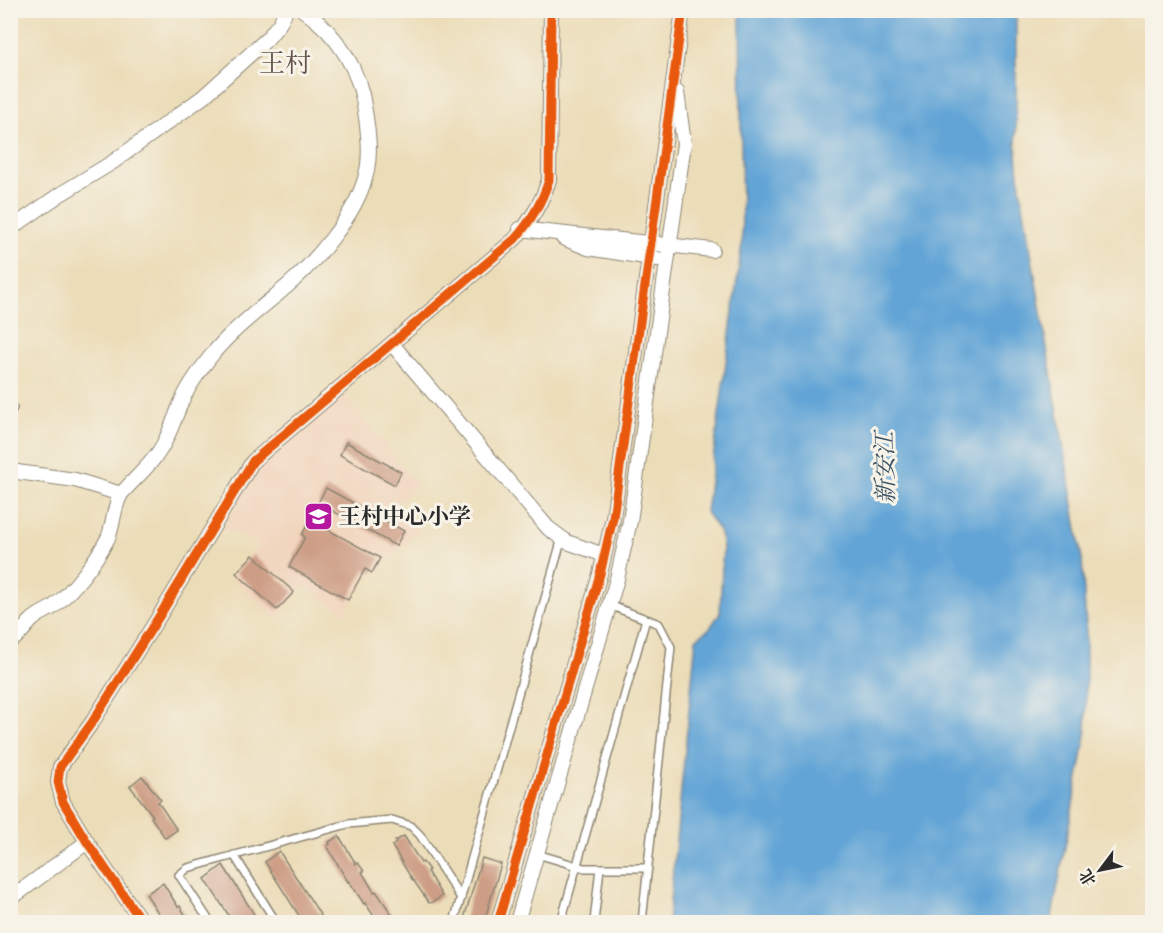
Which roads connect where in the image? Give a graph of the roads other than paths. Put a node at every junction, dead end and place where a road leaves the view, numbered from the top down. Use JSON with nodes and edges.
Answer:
{"nodes":[{"id":1,"x":286,"y":10,"type":"edge"},
{"id":2,"x":303,"y":10,"type":"edge"},
{"id":3,"x":551,"y":10,"type":"edge"},
{"id":4,"x":683,"y":10,"type":"edge"},
{"id":5,"x":674,"y":72,"type":"junction"},
{"id":6,"x":523,"y":227,"type":"junction"},
{"id":7,"x":10,"y":230,"type":"edge"},
{"id":8,"x":712,"y":250,"type":"dead end"},
{"id":9,"x":650,"y":258,"type":"junction"},
{"id":10,"x":668,"y":261,"type":"junction"},
{"id":11,"x":392,"y":344,"type":"junction"},
{"id":12,"x":10,"y":471,"type":"edge"},
{"id":13,"x":120,"y":494,"type":"junction"},
{"id":14,"x":562,"y":538,"type":"junction"},
{"id":15,"x":604,"y":555,"type":"junction"},
{"id":16,"x":609,"y":605,"type":"junction"},
{"id":17,"x":646,"y":619,"type":"junction"},
{"id":18,"x":10,"y":641,"type":"edge"},
{"id":19,"x":87,"y":843,"type":"junction"},
{"id":20,"x":537,"y":854,"type":"junction"},
{"id":21,"x":234,"y":855,"type":"junction"},
{"id":22,"x":577,"y":866,"type":"junction"},
{"id":23,"x":600,"y":868,"type":"junction"},
{"id":24,"x":648,"y":868,"type":"junction"},
{"id":25,"x":461,"y":898,"type":"junction"},
{"id":26,"x":10,"y":899,"type":"edge"},
{"id":27,"x":142,"y":922,"type":"edge"},
{"id":28,"x":210,"y":922,"type":"edge"},
{"id":29,"x":276,"y":922,"type":"edge"},
{"id":30,"x":454,"y":922,"type":"edge"},
{"id":31,"x":498,"y":922,"type":"edge"},
{"id":32,"x":517,"y":922,"type":"edge"},
{"id":33,"x":561,"y":922,"type":"edge"},
{"id":34,"x":594,"y":922,"type":"edge"},
{"id":35,"x":642,"y":922,"type":"edge"}],
"edges":[{"from":1,"to":7,"type":"street"},
{"from":2,"to":13,"type":"street"},
{"from":3,"to":6,"type":"street"},
{"from":4,"to":5,"type":"street"},
{"from":5,"to":9,"type":"street"},
{"from":5,"to":10,"type":"street"},
{"from":6,"to":8,"type":"street"},
{"from":6,"to":9,"type":"street"},
{"from":6,"to":11,"type":"street"},
{"from":9,"to":10,"type":"street"},
{"from":9,"to":15,"type":"street"},
{"from":10,"to":16,"type":"street"},
{"from":11,"to":14,"type":"street"},
{"from":11,"to":19,"type":"street"},
{"from":12,"to":13,"type":"street"},
{"from":13,"to":18,"type":"street"},
{"from":14,"to":15,"type":"street"},
{"from":14,"to":25,"type":"lane"},
{"from":15,"to":31,"type":"street"},
{"from":16,"to":17,"type":"lane"},
{"from":16,"to":20,"type":"street"},
{"from":17,"to":22,"type":"lane"},
{"from":17,"to":24,"type":"lane"},
{"from":19,"to":26,"type":"street"},
{"from":19,"to":27,"type":"street"},
{"from":20,"to":22,"type":"lane"},
{"from":20,"to":32,"type":"street"},
{"from":21,"to":25,"type":"lane"},
{"from":21,"to":28,"type":"lane"},
{"from":21,"to":29,"type":"lane"},
{"from":22,"to":23,"type":"lane"},
{"from":22,"to":33,"type":"lane"},
{"from":23,"to":24,"type":"lane"},
{"from":23,"to":34,"type":"lane"},
{"from":24,"to":35,"type":"lane"},
{"from":25,"to":30,"type":"lane"}]}
